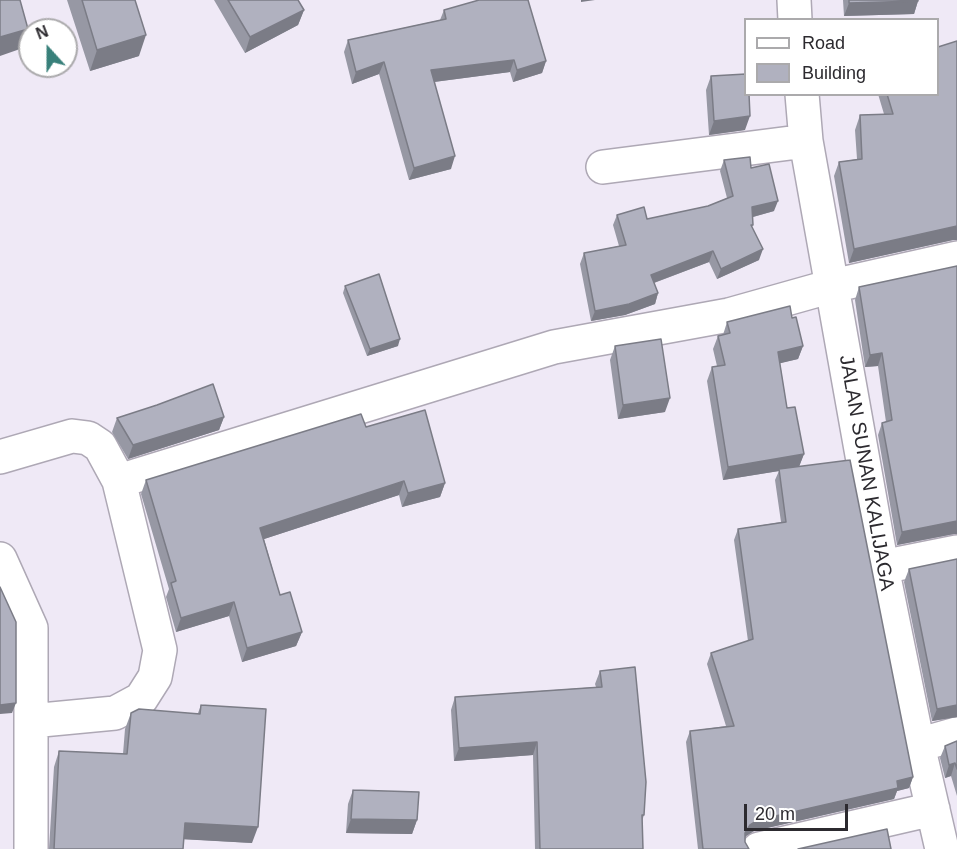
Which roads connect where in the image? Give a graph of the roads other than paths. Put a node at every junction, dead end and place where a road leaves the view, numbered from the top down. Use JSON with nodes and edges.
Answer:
{"nodes":[{"id":1,"x":794,"y":0,"type":"edge"},
{"id":2,"x":795,"y":18,"type":"edge"},
{"id":3,"x":802,"y":96,"type":"edge"},
{"id":4,"x":806,"y":141,"type":"junction"},
{"id":5,"x":603,"y":167,"type":"dead end"},
{"id":6,"x":957,"y":258,"type":"edge"},
{"id":7,"x":832,"y":286,"type":"junction"},
{"id":8,"x":0,"y":457,"type":"edge"},
{"id":9,"x":119,"y":481,"type":"junction"},
{"id":10,"x":957,"y":552,"type":"edge"},
{"id":11,"x":0,"y":559,"type":"edge"},
{"id":12,"x":882,"y":567,"type":"junction"},
{"id":13,"x":31,"y":721,"type":"junction"},
{"id":14,"x":957,"y":734,"type":"edge"},
{"id":15,"x":918,"y":745,"type":"junction"},
{"id":16,"x":933,"y":809,"type":"junction"},
{"id":17,"x":31,"y":849,"type":"edge"},
{"id":18,"x":759,"y":849,"type":"edge"},
{"id":19,"x":942,"y":849,"type":"edge"}],
"edges":[{"from":1,"to":2,"type":"street"},
{"from":3,"to":4,"type":"street","name":"JALAN SUNAN KALIJAGA"},
{"from":4,"to":5,"type":"street"},
{"from":4,"to":7,"type":"street","name":"JALAN SUNAN KALIJAGA"},
{"from":6,"to":7,"type":"street"},
{"from":7,"to":9,"type":"street"},
{"from":7,"to":12,"type":"street","name":"JALAN SUNAN KALIJAGA"},
{"from":8,"to":9,"type":"street"},
{"from":9,"to":13,"type":"street"},
{"from":10,"to":12,"type":"street"},
{"from":11,"to":13,"type":"street"},
{"from":12,"to":15,"type":"street","name":"JALAN SUNAN KALIJAGA"},
{"from":13,"to":17,"type":"street"},
{"from":14,"to":15,"type":"street"},
{"from":15,"to":16,"type":"street","name":"JALAN SUNAN KALIJAGA"},
{"from":16,"to":18,"type":"street"},
{"from":16,"to":19,"type":"street","name":"JALAN SUNAN KALIJAGA"}]}
